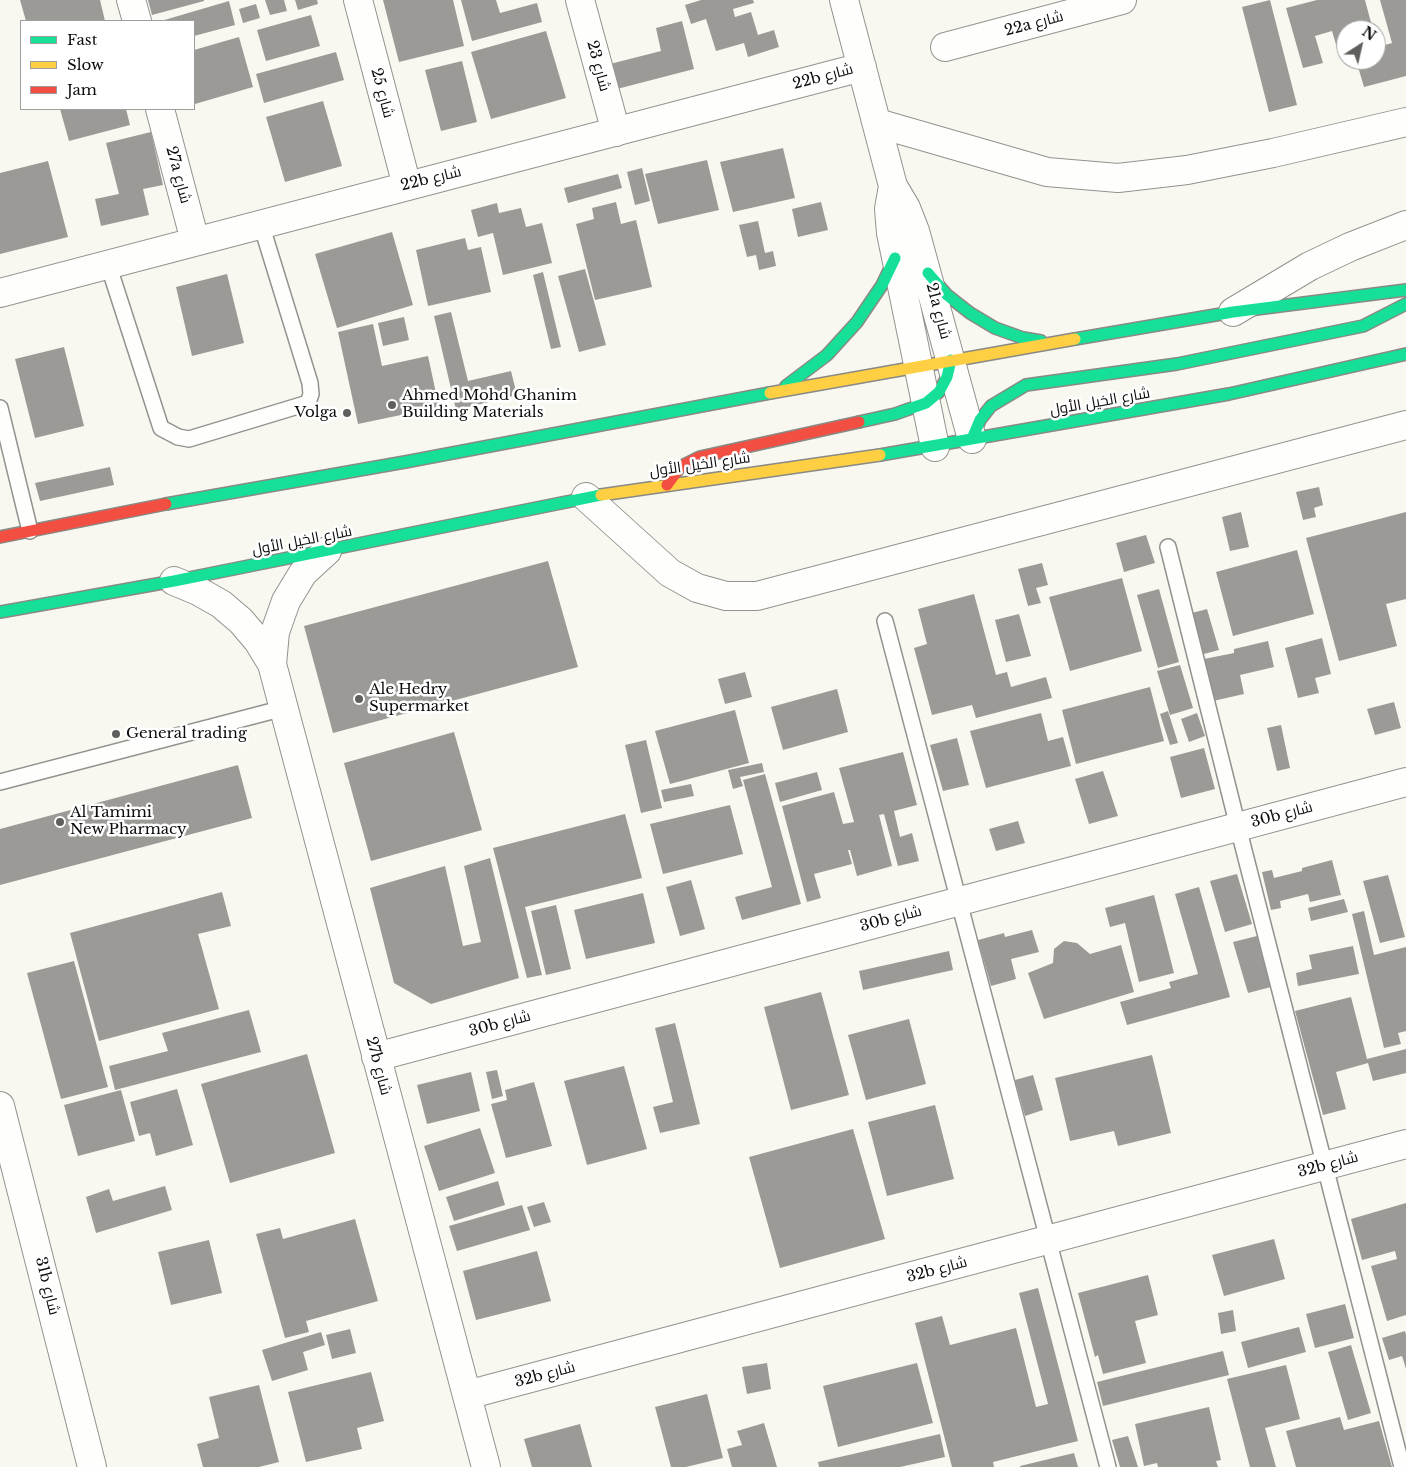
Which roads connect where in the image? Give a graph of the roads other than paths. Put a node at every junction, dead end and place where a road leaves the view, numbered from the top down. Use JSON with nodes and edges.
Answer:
{"nodes":[{"id":1,"x":132,"y":0,"type":"edge"},
{"id":2,"x":358,"y":0,"type":"edge"},
{"id":3,"x":580,"y":0,"type":"edge"},
{"id":4,"x":844,"y":0,"type":"edge"},
{"id":5,"x":1122,"y":0,"type":"edge"},
{"id":6,"x":137,"y":20,"type":"edge"},
{"id":7,"x":945,"y":47,"type":"dead end"},
{"id":8,"x":862,"y":67,"type":"junction"},
{"id":9,"x":160,"y":110,"type":"edge"},
{"id":10,"x":1406,"y":122,"type":"edge"},
{"id":11,"x":877,"y":123,"type":"junction"},
{"id":12,"x":616,"y":132,"type":"junction"},
{"id":13,"x":407,"y":186,"type":"junction"},
{"id":14,"x":893,"y":186,"type":"junction"},
{"id":15,"x":261,"y":224,"type":"junction"},
{"id":16,"x":1406,"y":226,"type":"edge"},
{"id":17,"x":195,"y":242,"type":"junction"},
{"id":18,"x":895,"y":258,"type":"junction"},
{"id":19,"x":108,"y":264,"type":"junction"},
{"id":20,"x":928,"y":272,"type":"junction"},
{"id":21,"x":1406,"y":290,"type":"edge"},
{"id":22,"x":0,"y":292,"type":"edge"},
{"id":23,"x":1406,"y":304,"type":"edge"},
{"id":24,"x":1233,"y":312,"type":"junction"},
{"id":25,"x":1052,"y":343,"type":"junction"},
{"id":26,"x":1406,"y":354,"type":"edge"},
{"id":27,"x":951,"y":360,"type":"junction"},
{"id":28,"x":918,"y":366,"type":"junction"},
{"id":29,"x":778,"y":390,"type":"junction"},
{"id":30,"x":926,"y":403,"type":"junction"},
{"id":31,"x":0,"y":408,"type":"edge"},
{"id":32,"x":1406,"y":425,"type":"edge"},
{"id":33,"x":972,"y":439,"type":"junction"},
{"id":34,"x":935,"y":447,"type":"junction"},
{"id":35,"x":667,"y":485,"type":"junction"},
{"id":36,"x":586,"y":497,"type":"junction"},
{"id":37,"x":30,"y":531,"type":"junction"},
{"id":38,"x":0,"y":537,"type":"edge"},
{"id":39,"x":1168,"y":547,"type":"dead end"},
{"id":40,"x":327,"y":551,"type":"junction"},
{"id":41,"x":174,"y":582,"type":"junction"},
{"id":42,"x":0,"y":612,"type":"edge"},
{"id":43,"x":885,"y":621,"type":"dead end"},
{"id":44,"x":272,"y":664,"type":"junction"},
{"id":45,"x":284,"y":708,"type":"junction"},
{"id":46,"x":0,"y":782,"type":"edge"},
{"id":47,"x":1406,"y":782,"type":"edge"},
{"id":48,"x":1238,"y":827,"type":"junction"},
{"id":49,"x":959,"y":901,"type":"junction"},
{"id":50,"x":376,"y":1057,"type":"junction"},
{"id":51,"x":0,"y":1106,"type":"edge"},
{"id":52,"x":1406,"y":1144,"type":"edge"},
{"id":53,"x":1325,"y":1166,"type":"junction"},
{"id":54,"x":10,"y":1182,"type":"edge"},
{"id":55,"x":1048,"y":1240,"type":"junction"},
{"id":56,"x":467,"y":1395,"type":"junction"},
{"id":57,"x":92,"y":1467,"type":"edge"},
{"id":58,"x":486,"y":1467,"type":"edge"},
{"id":59,"x":1108,"y":1467,"type":"edge"},
{"id":60,"x":1402,"y":1467,"type":"edge"}],
"edges":[{"from":1,"to":6,"type":"street"},
{"from":2,"to":13,"type":"street","name":"شارع 25"},
{"from":3,"to":12,"type":"street","name":"شارع 23"},
{"from":4,"to":8,"type":"street","name":"21a شارع"},
{"from":5,"to":7,"type":"street","name":"22a شارع"},
{"from":8,"to":11,"type":"street","name":"21a شارع"},
{"from":8,"to":12,"type":"street","name":"22b شارع"},
{"from":9,"to":17,"type":"street","name":"27a شارع"},
{"from":10,"to":11,"type":"street"},
{"from":11,"to":14,"type":"street","name":"21a شارع"},
{"from":12,"to":13,"type":"street","name":"22b شارع"},
{"from":13,"to":15,"type":"street","name":"22b شارع"},
{"from":14,"to":18,"type":"street","name":"21a شارع"},
{"from":14,"to":20,"type":"street","name":"21a شارع"},
{"from":15,"to":17,"type":"street","name":"22b شارع"},
{"from":15,"to":19,"type":"lane"},
{"from":16,"to":24,"type":"street"},
{"from":17,"to":19,"type":"street","name":"22b شارع"},
{"from":18,"to":28,"type":"street","name":"21a شارع"},
{"from":18,"to":29,"type":"main road"},
{"from":19,"to":22,"type":"street","name":"22b شارع"},
{"from":20,"to":25,"type":"main road"},
{"from":20,"to":27,"type":"street","name":"21a شارع"},
{"from":21,"to":24,"type":"main road"},
{"from":23,"to":33,"type":"main road"},
{"from":24,"to":25,"type":"main road"},
{"from":25,"to":27,"type":"main road"},
{"from":26,"to":33,"type":"main road","name":"شارع الخيل الأول"},
{"from":27,"to":28,"type":"main road"},
{"from":27,"to":30,"type":"main road"},
{"from":27,"to":33,"type":"street","name":"21a شارع"},
{"from":28,"to":29,"type":"main road"},
{"from":28,"to":30,"type":"street","name":"21a شارع"},
{"from":29,"to":37,"type":"main road"},
{"from":30,"to":34,"type":"street","name":"21a شارع"},
{"from":30,"to":35,"type":"main road"},
{"from":31,"to":37,"type":"lane"},
{"from":32,"to":36,"type":"street"},
{"from":33,"to":34,"type":"main road","name":"شارع الخيل الأول"},
{"from":34,"to":35,"type":"main road","name":"شارع الخيل الأول"},
{"from":35,"to":36,"type":"main road","name":"شارع الخيل الأول"},
{"from":36,"to":40,"type":"main road","name":"شارع الخيل الأول"},
{"from":37,"to":38,"type":"main road"},
{"from":39,"to":48,"type":"lane"},
{"from":40,"to":41,"type":"main road","name":"شارع الخيل الأول"},
{"from":40,"to":44,"type":"street","name":"27b شارع"},
{"from":41,"to":42,"type":"main road","name":"شارع الخيل الأول"},
{"from":41,"to":44,"type":"street","name":"27b شارع"},
{"from":43,"to":49,"type":"lane"},
{"from":44,"to":45,"type":"street","name":"27b شارع"},
{"from":45,"to":46,"type":"lane"},
{"from":45,"to":50,"type":"street","name":"27b شارع"},
{"from":47,"to":48,"type":"street","name":"30b شارع"},
{"from":48,"to":49,"type":"street","name":"30b شارع"},
{"from":48,"to":53,"type":"lane"},
{"from":49,"to":50,"type":"street","name":"30b شارع"},
{"from":49,"to":55,"type":"lane"},
{"from":50,"to":56,"type":"street","name":"27b شارع"},
{"from":51,"to":54,"type":"street","name":"31b شارع"},
{"from":52,"to":53,"type":"street","name":"32b شارع"},
{"from":53,"to":55,"type":"street","name":"32b شارع"},
{"from":53,"to":60,"type":"lane"},
{"from":54,"to":57,"type":"street","name":"31b شارع"},
{"from":55,"to":56,"type":"street","name":"32b شارع"},
{"from":55,"to":59,"type":"lane"},
{"from":56,"to":58,"type":"street","name":"27b شارع"}]}
